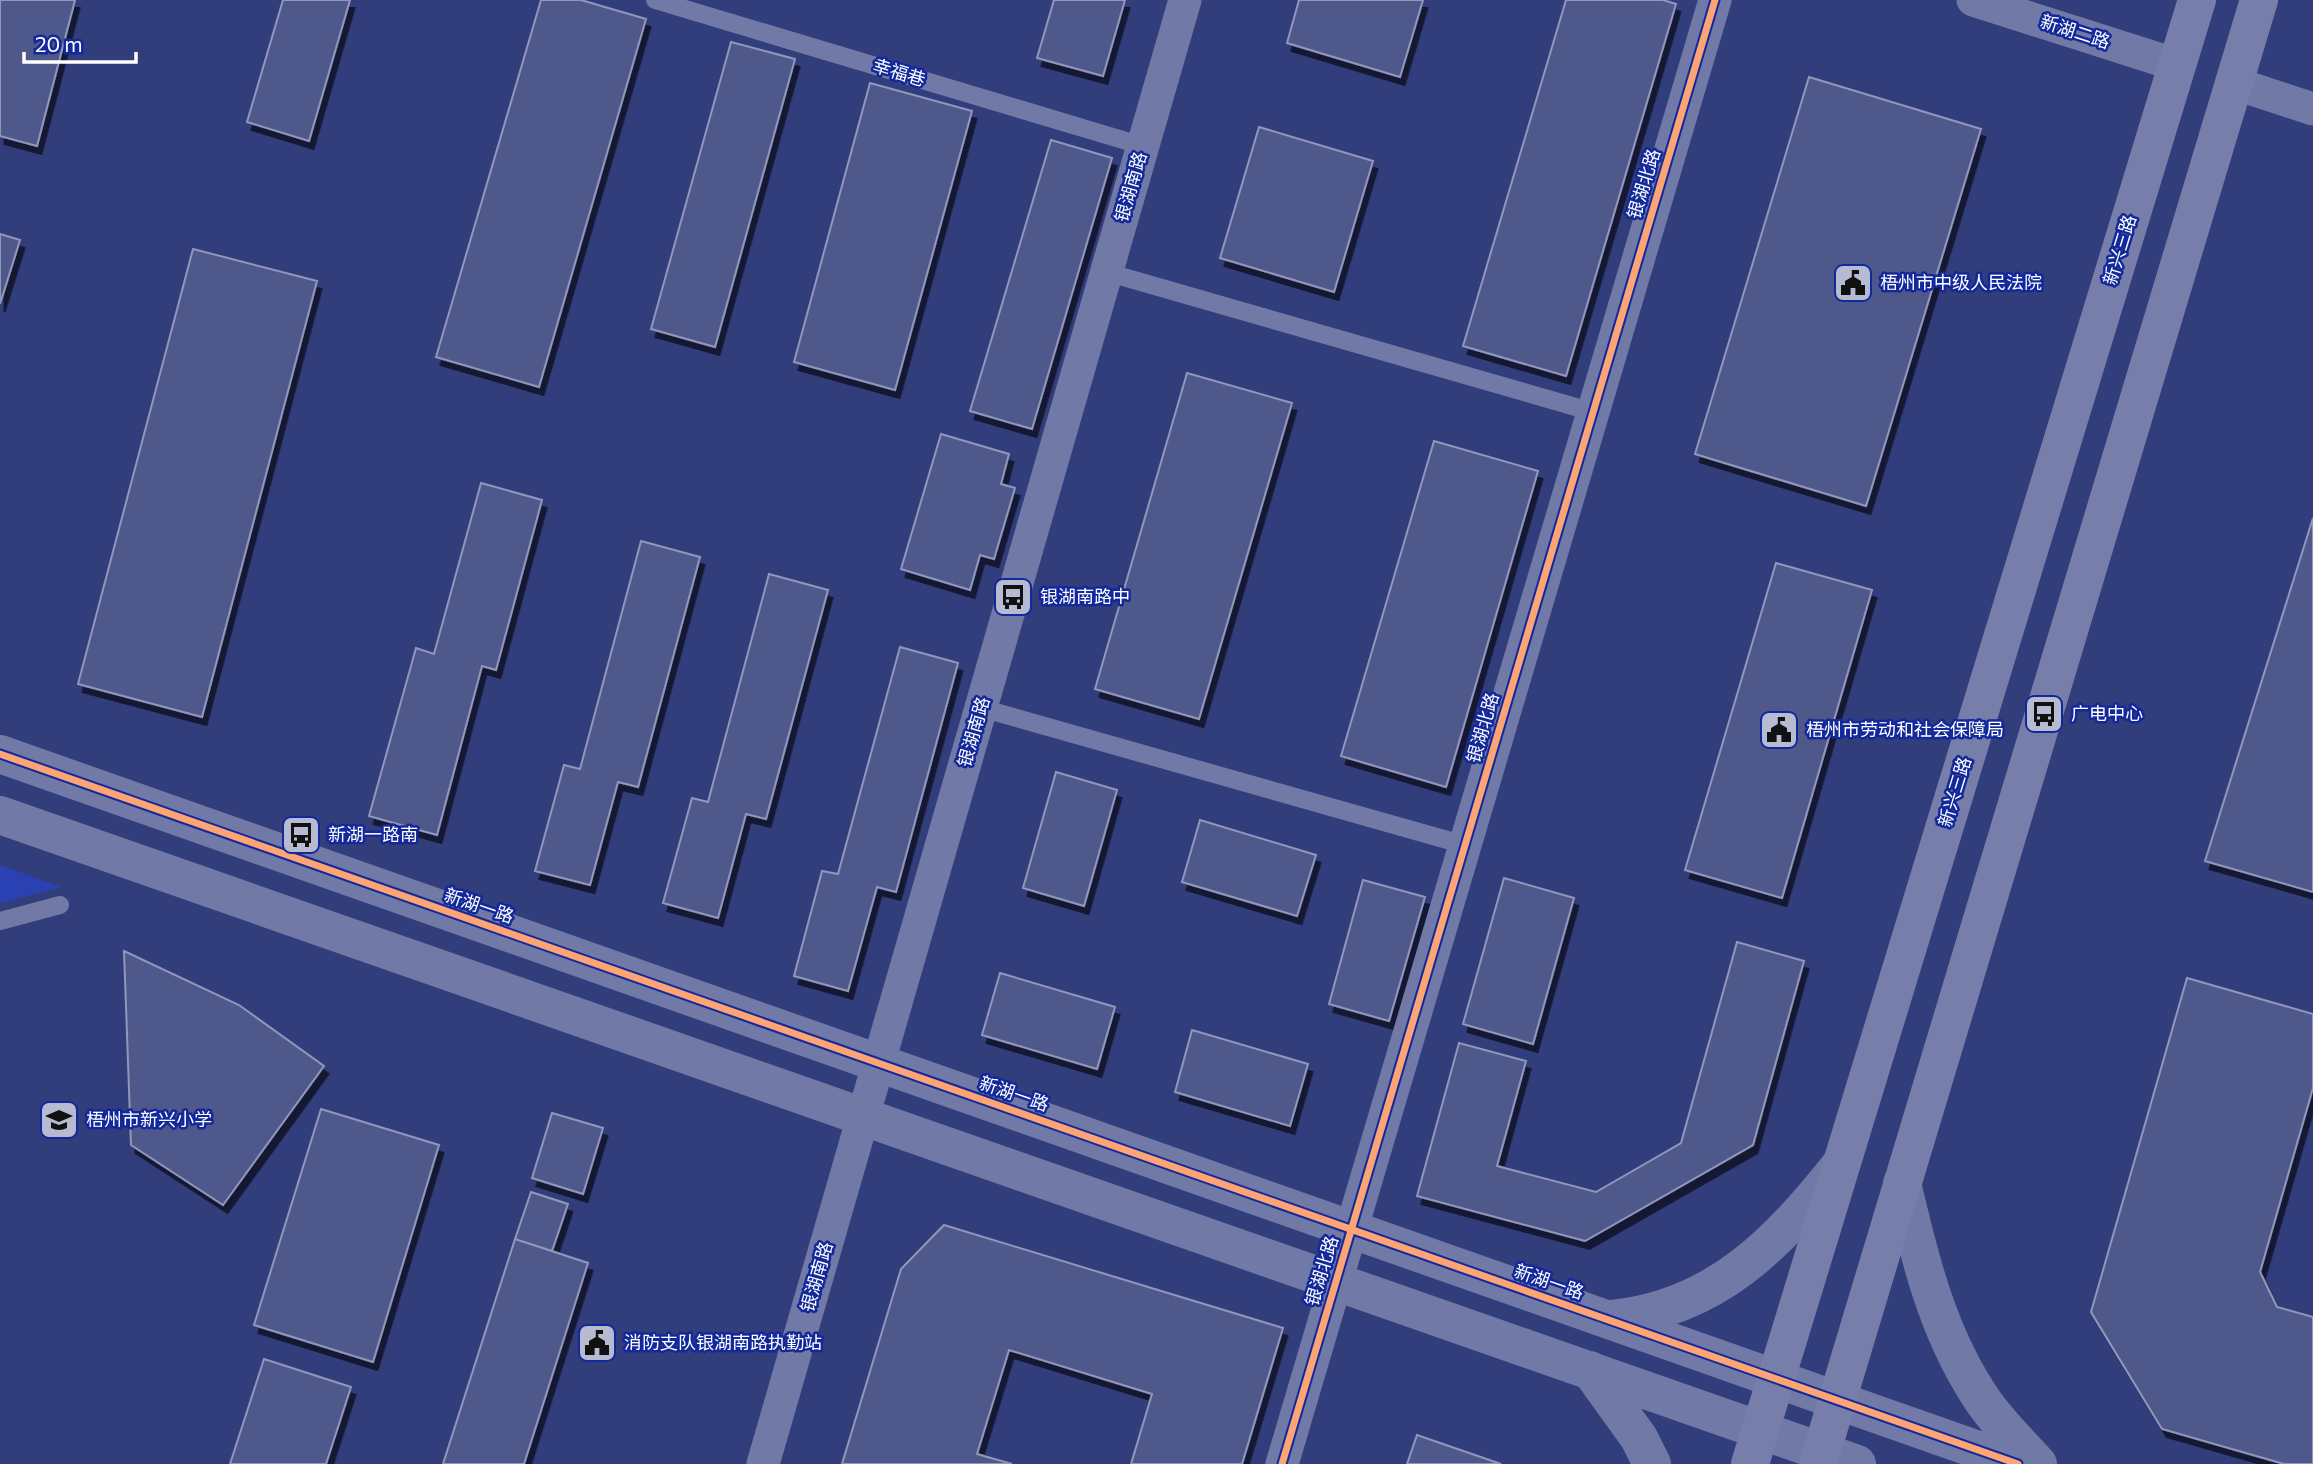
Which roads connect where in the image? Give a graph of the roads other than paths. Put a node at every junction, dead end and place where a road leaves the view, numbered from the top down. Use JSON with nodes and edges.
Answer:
{"nodes":[{"id":1,"x":655,"y":0,"type":"edge"},
{"id":2,"x":1185,"y":0,"type":"edge"},
{"id":3,"x":1715,"y":0,"type":"edge"},
{"id":4,"x":1973,"y":0,"type":"edge"},
{"id":5,"x":2197,"y":0,"type":"edge"},
{"id":6,"x":2259,"y":0,"type":"edge"},
{"id":7,"x":2177,"y":65,"type":"junction"},
{"id":8,"x":2234,"y":83,"type":"junction"},
{"id":9,"x":2313,"y":109,"type":"edge"},
{"id":10,"x":1143,"y":146,"type":"junction"},
{"id":11,"x":1106,"y":272,"type":"junction"},
{"id":12,"x":1593,"y":412,"type":"junction"},
{"id":13,"x":981,"y":708,"type":"junction"},
{"id":14,"x":0,"y":754,"type":"edge"},
{"id":15,"x":0,"y":815,"type":"edge"},
{"id":16,"x":1465,"y":845,"type":"junction"},
{"id":17,"x":60,"y":905,"type":"dead end"},
{"id":18,"x":0,"y":921,"type":"edge"},
{"id":19,"x":879,"y":1063,"type":"junction"},
{"id":20,"x":864,"y":1116,"type":"junction"},
{"id":21,"x":1842,"y":1163,"type":"junction"},
{"id":22,"x":1902,"y":1183,"type":"junction"},
{"id":23,"x":1351,"y":1230,"type":"junction"},
{"id":24,"x":1336,"y":1282,"type":"junction"},
{"id":25,"x":1608,"y":1320,"type":"junction"},
{"id":26,"x":1590,"y":1370,"type":"junction"},
{"id":27,"x":1776,"y":1379,"type":"junction"},
{"id":28,"x":1835,"y":1400,"type":"junction"},
{"id":29,"x":1755,"y":1447,"type":"edge"},
{"id":30,"x":1819,"y":1458,"type":"edge"},
{"id":31,"x":763,"y":1464,"type":"edge"},
{"id":32,"x":1282,"y":1464,"type":"edge"},
{"id":33,"x":1652,"y":1464,"type":"edge"},
{"id":34,"x":1857,"y":1464,"type":"edge"},
{"id":35,"x":2018,"y":1464,"type":"edge"},
{"id":36,"x":2038,"y":1464,"type":"edge"}],
"edges":[{"from":1,"to":10,"type":"lane","name":"幸福巷"},
{"from":2,"to":10,"type":"street","name":"银湖南路"},
{"from":3,"to":12,"type":"street","name":"银湖北路"},
{"from":4,"to":7,"type":"street","name":"新湖二路"},
{"from":5,"to":7,"type":"main road","name":"新兴三路"},
{"from":6,"to":8,"type":"main road"},
{"from":7,"to":21,"type":"main road","name":"新兴三路"},
{"from":8,"to":9,"type":"street"},
{"from":8,"to":22,"type":"main road"},
{"from":10,"to":11,"type":"street","name":"银湖南路"},
{"from":11,"to":12,"type":"lane"},
{"from":11,"to":13,"type":"street","name":"银湖南路"},
{"from":12,"to":16,"type":"street","name":"银湖北路"},
{"from":13,"to":16,"type":"lane"},
{"from":13,"to":19,"type":"street","name":"银湖南路"},
{"from":14,"to":19,"type":"street","name":"新湖一路"},
{"from":15,"to":20,"type":"street"},
{"from":16,"to":23,"type":"street","name":"银湖北路"},
{"from":17,"to":18,"type":"lane"},
{"from":19,"to":20,"type":"street","name":"银湖南路"},
{"from":19,"to":23,"type":"street","name":"新湖一路"},
{"from":20,"to":24,"type":"street"},
{"from":20,"to":31,"type":"street","name":"银湖南路"},
{"from":21,"to":25,"type":"street"},
{"from":21,"to":27,"type":"main road","name":"新兴三路"},
{"from":22,"to":28,"type":"main road"},
{"from":22,"to":36,"type":"street"},
{"from":23,"to":24,"type":"street","name":"银湖北路"},
{"from":23,"to":25,"type":"street","name":"新湖一路"},
{"from":24,"to":26,"type":"street"},
{"from":24,"to":32,"type":"street","name":"银湖北路"},
{"from":25,"to":27,"type":"street","name":"新湖一路"},
{"from":26,"to":29,"type":"street"},
{"from":26,"to":33,"type":"street"},
{"from":27,"to":28,"type":"street","name":"新湖一路"},
{"from":27,"to":29,"type":"main road","name":"新兴三路"},
{"from":28,"to":30,"type":"main road"},
{"from":28,"to":35,"type":"street","name":"新湖一路"},
{"from":29,"to":30,"type":"street"},
{"from":30,"to":34,"type":"street"}]}
